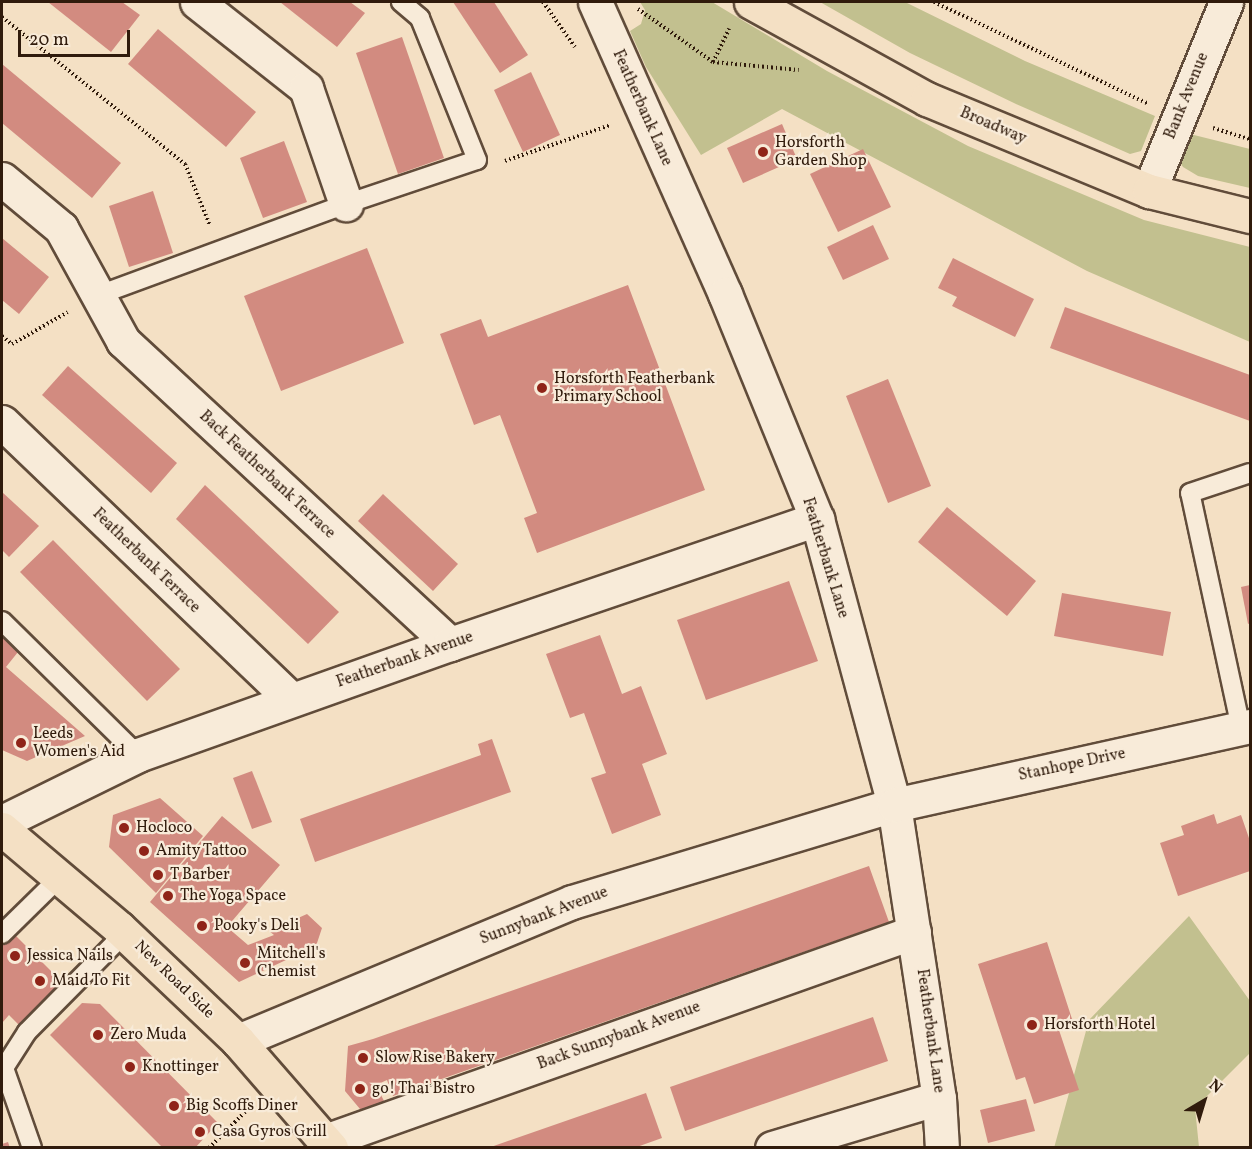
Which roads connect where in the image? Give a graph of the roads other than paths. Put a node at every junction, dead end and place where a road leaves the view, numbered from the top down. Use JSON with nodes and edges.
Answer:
{"nodes":[{"id":1,"x":197,"y":2,"type":"edge"},
{"id":2,"x":401,"y":2,"type":"edge"},
{"id":3,"x":595,"y":2,"type":"edge"},
{"id":4,"x":751,"y":2,"type":"edge"},
{"id":5,"x":1226,"y":2,"type":"edge"},
{"id":6,"x":2,"y":179,"type":"edge"},
{"id":7,"x":1149,"y":191,"type":"junction"},
{"id":8,"x":346,"y":204,"type":"junction"},
{"id":9,"x":1251,"y":216,"type":"edge"},
{"id":10,"x":96,"y":296,"type":"junction"},
{"id":11,"x":2,"y":422,"type":"edge"},
{"id":12,"x":1251,"y":473,"type":"edge"},
{"id":13,"x":817,"y":519,"type":"junction"},
{"id":14,"x":2,"y":621,"type":"edge"},
{"id":15,"x":450,"y":644,"type":"junction"},
{"id":16,"x":291,"y":699,"type":"junction"},
{"id":17,"x":1246,"y":727,"type":"edge"},
{"id":18,"x":138,"y":755,"type":"junction"},
{"id":19,"x":894,"y":805,"type":"junction"},
{"id":20,"x":2,"y":822,"type":"edge"},
{"id":21,"x":2,"y":829,"type":"edge"},
{"id":22,"x":59,"y":878,"type":"junction"},
{"id":23,"x":914,"y":932,"type":"junction"},
{"id":24,"x":125,"y":933,"type":"junction"},
{"id":25,"x":2,"y":934,"type":"edge"},
{"id":26,"x":238,"y":1041,"type":"junction"},
{"id":27,"x":939,"y":1098,"type":"junction"},
{"id":28,"x":328,"y":1144,"type":"edge"},
{"id":29,"x":32,"y":1148,"type":"edge"},
{"id":30,"x":772,"y":1148,"type":"edge"},
{"id":31,"x":942,"y":1148,"type":"edge"}],
"edges":[{"from":1,"to":8,"type":"street"},
{"from":2,"to":8,"type":"lane"},
{"from":3,"to":13,"type":"street","name":"Featherbank Lane"},
{"from":4,"to":7,"type":"main road","name":"Broadway"},
{"from":5,"to":7,"type":"street","name":"Bank Avenue"},
{"from":6,"to":10,"type":"street","name":"Back Featherbank Terrace"},
{"from":7,"to":9,"type":"main road","name":"Broadway"},
{"from":8,"to":10,"type":"lane"},
{"from":10,"to":15,"type":"street","name":"Back Featherbank Terrace"},
{"from":11,"to":16,"type":"street","name":"Featherbank Terrace"},
{"from":12,"to":17,"type":"lane"},
{"from":13,"to":15,"type":"street","name":"Featherbank Avenue"},
{"from":13,"to":19,"type":"street","name":"Featherbank Lane"},
{"from":14,"to":18,"type":"lane"},
{"from":15,"to":16,"type":"street","name":"Featherbank Avenue"},
{"from":16,"to":18,"type":"street","name":"Featherbank Avenue"},
{"from":17,"to":19,"type":"street","name":"Stanhope Drive"},
{"from":18,"to":20,"type":"street","name":"Featherbank Avenue"},
{"from":19,"to":23,"type":"street","name":"Featherbank Lane"},
{"from":19,"to":26,"type":"street","name":"Sunnybank Avenue"},
{"from":21,"to":22,"type":"main road","name":"New Road Side"},
{"from":22,"to":24,"type":"main road","name":"New Road Side"},
{"from":22,"to":25,"type":"lane"},
{"from":23,"to":27,"type":"street","name":"Featherbank Lane"},
{"from":23,"to":28,"type":"street","name":"Back Sunnybank Avenue"},
{"from":24,"to":26,"type":"main road","name":"New Road Side"},
{"from":24,"to":29,"type":"lane"},
{"from":26,"to":28,"type":"main road","name":"New Road Side"},
{"from":27,"to":30,"type":"street"},
{"from":27,"to":31,"type":"street","name":"Featherbank Lane"}]}
